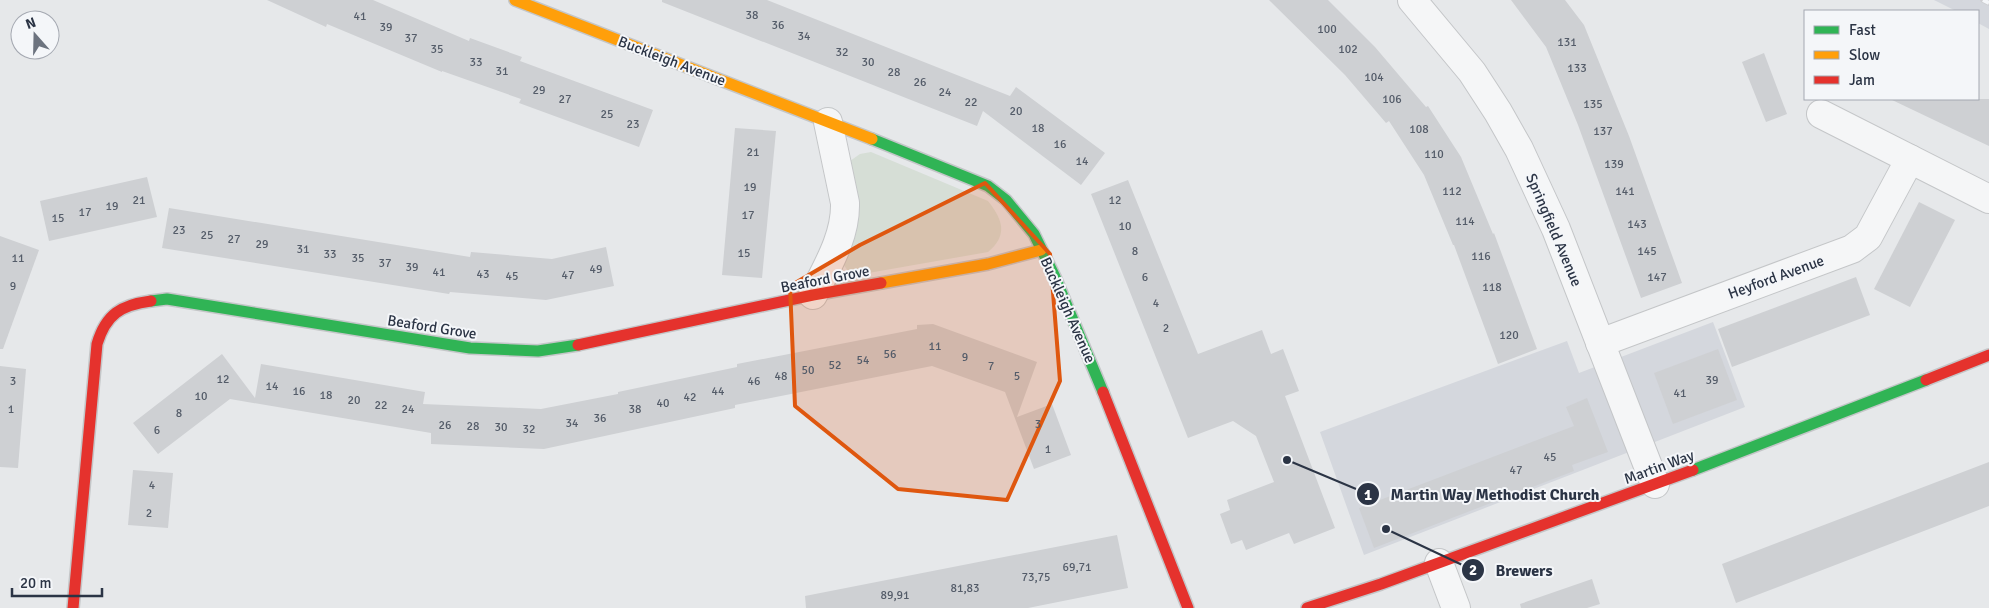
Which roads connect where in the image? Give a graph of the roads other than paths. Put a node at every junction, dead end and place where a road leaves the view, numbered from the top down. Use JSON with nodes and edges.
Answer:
{"nodes":[{"id":1,"x":515,"y":0,"type":"edge"},
{"id":2,"x":1412,"y":0,"type":"edge"},
{"id":3,"x":1821,"y":114,"type":"dead end"},
{"id":4,"x":828,"y":122,"type":"junction"},
{"id":5,"x":1910,"y":159,"type":"junction"},
{"id":6,"x":1989,"y":199,"type":"edge"},
{"id":7,"x":1041,"y":250,"type":"junction"},
{"id":8,"x":813,"y":295,"type":"junction"},
{"id":9,"x":1600,"y":343,"type":"junction"},
{"id":10,"x":1989,"y":355,"type":"edge"},
{"id":11,"x":1655,"y":484,"type":"junction"},
{"id":12,"x":1440,"y":563,"type":"junction"},
{"id":13,"x":73,"y":608,"type":"edge"},
{"id":14,"x":1188,"y":608,"type":"edge"},
{"id":15,"x":1307,"y":608,"type":"edge"},
{"id":16,"x":1456,"y":608,"type":"edge"}],
"edges":[{"from":1,"to":4,"type":"street","name":"Buckleigh Avenue"},
{"from":2,"to":9,"type":"street","name":"Springfield Avenue"},
{"from":3,"to":5,"type":"street"},
{"from":4,"to":7,"type":"street","name":"Buckleigh Avenue"},
{"from":4,"to":8,"type":"street"},
{"from":5,"to":6,"type":"street"},
{"from":5,"to":9,"type":"street","name":"Heyford Avenue"},
{"from":7,"to":8,"type":"street","name":"Beaford Grove"},
{"from":7,"to":14,"type":"street","name":"Buckleigh Avenue"},
{"from":8,"to":13,"type":"street","name":"Beaford Grove"},
{"from":9,"to":11,"type":"street","name":"Springfield Avenue"},
{"from":10,"to":11,"type":"street","name":"Martin Way"},
{"from":11,"to":12,"type":"street","name":"Martin Way"},
{"from":12,"to":15,"type":"street","name":"Martin Way"},
{"from":12,"to":16,"type":"street"}]}
